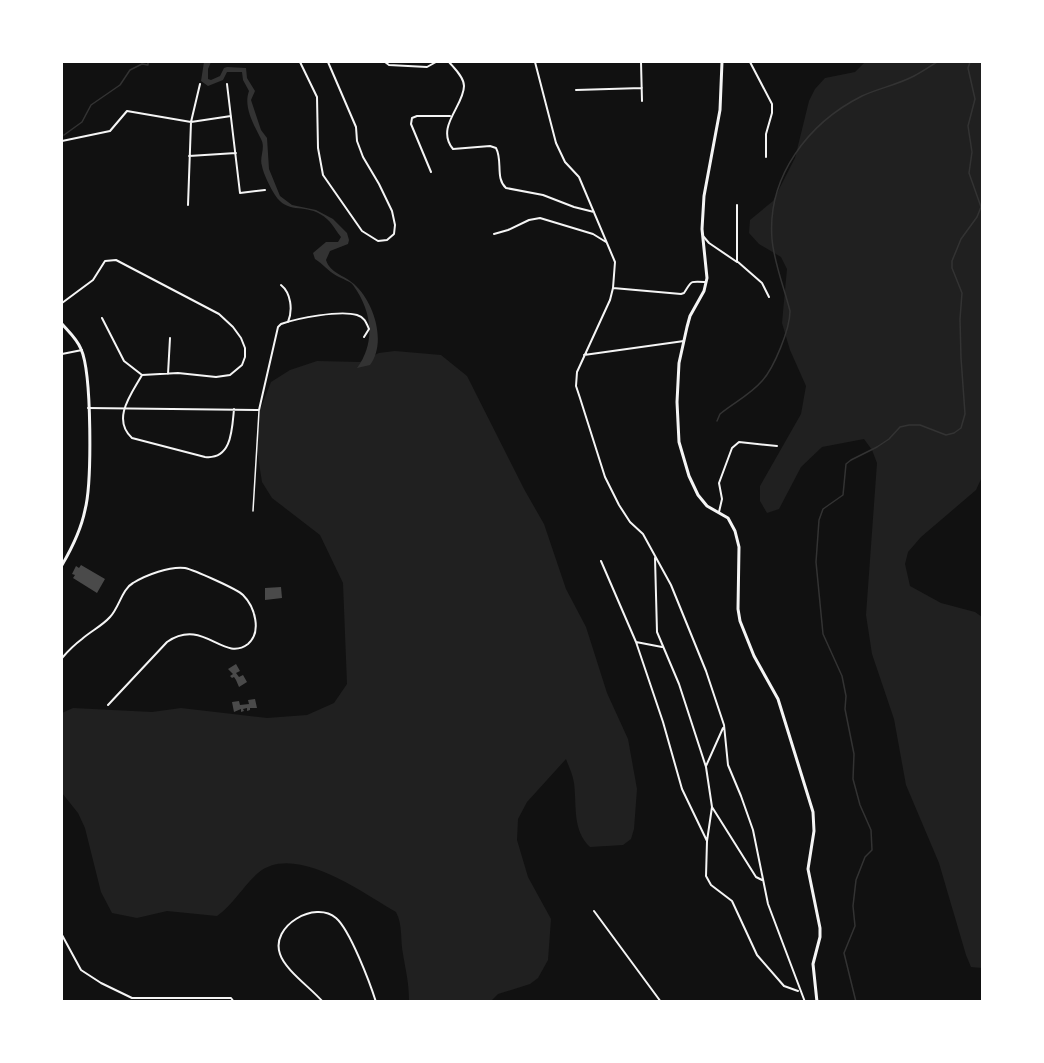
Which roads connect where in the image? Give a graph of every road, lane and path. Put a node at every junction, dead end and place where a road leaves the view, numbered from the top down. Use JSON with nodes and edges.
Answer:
{"nodes":[{"id":1,"x":300,"y":62,"type":"edge"},
{"id":2,"x":328,"y":62,"type":"edge"},
{"id":3,"x":385,"y":62,"type":"edge"},
{"id":4,"x":436,"y":62,"type":"edge"},
{"id":5,"x":449,"y":62,"type":"edge"},
{"id":6,"x":535,"y":62,"type":"edge"},
{"id":7,"x":641,"y":62,"type":"edge"},
{"id":8,"x":722,"y":62,"type":"edge"},
{"id":9,"x":750,"y":62,"type":"edge"},
{"id":10,"x":200,"y":84,"type":"dead end"},
{"id":11,"x":227,"y":84,"type":"dead end"},
{"id":12,"x":642,"y":88,"type":"junction"},
{"id":13,"x":576,"y":90,"type":"dead end"},
{"id":14,"x":642,"y":101,"type":"dead end"},
{"id":15,"x":231,"y":116,"type":"junction"},
{"id":16,"x":450,"y":116,"type":"junction"},
{"id":17,"x":191,"y":122,"type":"junction"},
{"id":18,"x":62,"y":141,"type":"edge"},
{"id":19,"x":236,"y":153,"type":"junction"},
{"id":20,"x":189,"y":156,"type":"junction"},
{"id":21,"x":766,"y":157,"type":"dead end"},
{"id":22,"x":431,"y":172,"type":"dead end"},
{"id":23,"x":265,"y":190,"type":"dead end"},
{"id":24,"x":188,"y":205,"type":"dead end"},
{"id":25,"x":737,"y":205,"type":"dead end"},
{"id":26,"x":594,"y":212,"type":"junction"},
{"id":27,"x":494,"y":234,"type":"dead end"},
{"id":28,"x":703,"y":236,"type":"junction"},
{"id":29,"x":608,"y":244,"type":"junction"},
{"id":30,"x":737,"y":262,"type":"junction"},
{"id":31,"x":706,"y":282,"type":"junction"},
{"id":32,"x":281,"y":285,"type":"dead end"},
{"id":33,"x":613,"y":288,"type":"junction"},
{"id":34,"x":769,"y":297,"type":"dead end"},
{"id":35,"x":62,"y":303,"type":"edge"},
{"id":36,"x":102,"y":318,"type":"dead end"},
{"id":37,"x":288,"y":322,"type":"junction"},
{"id":38,"x":62,"y":324,"type":"edge"},
{"id":39,"x":364,"y":337,"type":"dead end"},
{"id":40,"x":170,"y":338,"type":"dead end"},
{"id":41,"x":684,"y":341,"type":"junction"},
{"id":42,"x":82,"y":350,"type":"junction"},
{"id":43,"x":62,"y":354,"type":"edge"},
{"id":44,"x":584,"y":355,"type":"junction"},
{"id":45,"x":168,"y":374,"type":"junction"},
{"id":46,"x":142,"y":375,"type":"junction"},
{"id":47,"x":88,"y":408,"type":"junction"},
{"id":48,"x":123,"y":409,"type":"junction"},
{"id":49,"x":234,"y":409,"type":"junction"},
{"id":50,"x":259,"y":410,"type":"junction"},
{"id":51,"x":777,"y":446,"type":"dead end"},
{"id":52,"x":253,"y":511,"type":"dead end"},
{"id":53,"x":719,"y":513,"type":"junction"},
{"id":54,"x":655,"y":555,"type":"junction"},
{"id":55,"x":601,"y":561,"type":"dead end"},
{"id":56,"x":62,"y":565,"type":"edge"},
{"id":57,"x":636,"y":642,"type":"junction"},
{"id":58,"x":662,"y":647,"type":"junction"},
{"id":59,"x":62,"y":658,"type":"edge"},
{"id":60,"x":108,"y":705,"type":"dead end"},
{"id":61,"x":724,"y":725,"type":"junction"},
{"id":62,"x":706,"y":767,"type":"junction"},
{"id":63,"x":712,"y":807,"type":"junction"},
{"id":64,"x":707,"y":841,"type":"junction"},
{"id":65,"x":762,"y":880,"type":"junction"},
{"id":66,"x":594,"y":911,"type":"dead end"},
{"id":67,"x":62,"y":934,"type":"edge"},
{"id":68,"x":800,"y":992,"type":"junction"},
{"id":69,"x":132,"y":1000,"type":"edge"},
{"id":70,"x":234,"y":1002,"type":"edge"},
{"id":71,"x":323,"y":1002,"type":"edge"},
{"id":72,"x":376,"y":1002,"type":"edge"},
{"id":73,"x":661,"y":1002,"type":"edge"},
{"id":74,"x":805,"y":1002,"type":"edge"},
{"id":75,"x":817,"y":1002,"type":"edge"}],
"edges":[{"from":1,"to":2,"type":"street"},
{"from":3,"to":4,"type":"street"},
{"from":5,"to":16,"type":"street"},
{"from":6,"to":26,"type":"street"},
{"from":7,"to":12,"type":"street"},
{"from":8,"to":28,"type":"street"},
{"from":9,"to":21,"type":"street"},
{"from":10,"to":17,"type":"street"},
{"from":11,"to":15,"type":"street"},
{"from":12,"to":13,"type":"street"},
{"from":12,"to":14,"type":"street"},
{"from":15,"to":17,"type":"street"},
{"from":15,"to":19,"type":"street"},
{"from":16,"to":22,"type":"street"},
{"from":16,"to":26,"type":"street"},
{"from":17,"to":18,"type":"street"},
{"from":17,"to":20,"type":"street"},
{"from":19,"to":20,"type":"street"},
{"from":19,"to":23,"type":"street"},
{"from":20,"to":24,"type":"street"},
{"from":25,"to":30,"type":"street"},
{"from":26,"to":29,"type":"street"},
{"from":27,"to":29,"type":"street"},
{"from":28,"to":30,"type":"street"},
{"from":28,"to":31,"type":"street"},
{"from":29,"to":33,"type":"street"},
{"from":30,"to":34,"type":"street"},
{"from":31,"to":33,"type":"street"},
{"from":31,"to":41,"type":"street"},
{"from":32,"to":37,"type":"street"},
{"from":33,"to":44,"type":"street"},
{"from":35,"to":45,"type":"street"},
{"from":36,"to":46,"type":"street"},
{"from":37,"to":39,"type":"street"},
{"from":37,"to":50,"type":"street"},
{"from":38,"to":42,"type":"street"},
{"from":40,"to":45,"type":"street"},
{"from":41,"to":44,"type":"street"},
{"from":41,"to":53,"type":"street"},
{"from":42,"to":43,"type":"street"},
{"from":42,"to":47,"type":"street"},
{"from":44,"to":54,"type":"street"},
{"from":45,"to":46,"type":"street"},
{"from":46,"to":48,"type":"street"},
{"from":47,"to":48,"type":"street"},
{"from":47,"to":56,"type":"street"},
{"from":48,"to":49,"type":"street"},
{"from":48,"to":49,"type":"street"},
{"from":49,"to":50,"type":"street"},
{"from":50,"to":52,"type":"lane"},
{"from":51,"to":53,"type":"street"},
{"from":53,"to":75,"type":"street"},
{"from":54,"to":58,"type":"street"},
{"from":54,"to":61,"type":"street"},
{"from":55,"to":57,"type":"street"},
{"from":57,"to":58,"type":"street"},
{"from":57,"to":64,"type":"street"},
{"from":58,"to":62,"type":"street"},
{"from":59,"to":60,"type":"street"},
{"from":61,"to":62,"type":"street"},
{"from":61,"to":65,"type":"street"},
{"from":62,"to":63,"type":"street"},
{"from":63,"to":64,"type":"street"},
{"from":63,"to":65,"type":"street"},
{"from":64,"to":68,"type":"street"},
{"from":65,"to":68,"type":"street"},
{"from":66,"to":73,"type":"street"},
{"from":67,"to":69,"type":"street"},
{"from":68,"to":74,"type":"street"},
{"from":69,"to":70,"type":"street"},
{"from":71,"to":72,"type":"street"}]}
